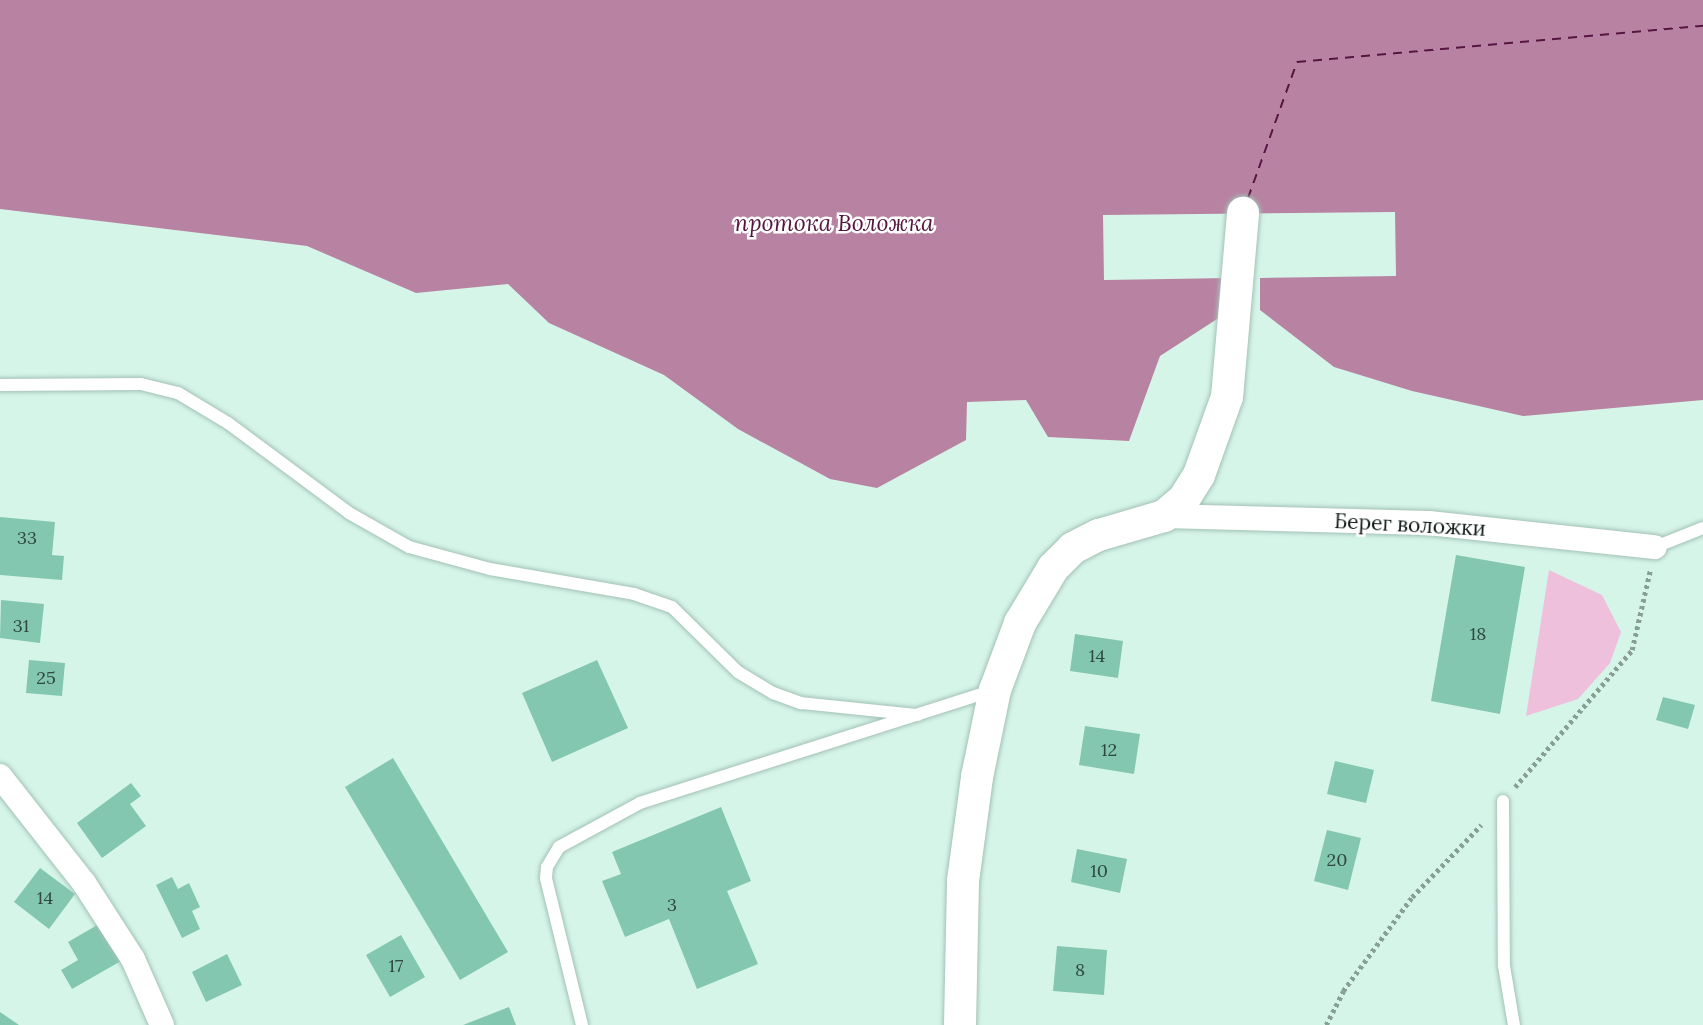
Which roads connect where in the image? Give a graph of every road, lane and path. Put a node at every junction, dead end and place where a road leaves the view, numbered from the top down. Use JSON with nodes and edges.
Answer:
{"nodes":[{"id":1,"x":1243,"y":214,"type":"dead end"},
{"id":2,"x":0,"y":385,"type":"edge"},
{"id":3,"x":1164,"y":516,"type":"junction"},
{"id":4,"x":1703,"y":528,"type":"edge"},
{"id":5,"x":1655,"y":547,"type":"junction"},
{"id":6,"x":995,"y":690,"type":"junction"},
{"id":7,"x":917,"y":715,"type":"junction"},
{"id":8,"x":0,"y":776,"type":"edge"},
{"id":9,"x":1503,"y":802,"type":"junction"},
{"id":10,"x":162,"y":1025,"type":"edge"},
{"id":11,"x":582,"y":1025,"type":"edge"},
{"id":12,"x":960,"y":1025,"type":"edge"},
{"id":13,"x":1326,"y":1025,"type":"edge"},
{"id":14,"x":1514,"y":1025,"type":"edge"}],
"edges":[{"from":1,"to":3,"type":"street"},
{"from":2,"to":7,"type":"lane"},
{"from":3,"to":5,"type":"street","name":"Берег воложки"},
{"from":3,"to":6,"type":"street"},
{"from":4,"to":5,"type":"lane"},
{"from":5,"to":9,"type":"path"},
{"from":6,"to":7,"type":"lane"},
{"from":6,"to":12,"type":"street"},
{"from":7,"to":11,"type":"lane"},
{"from":8,"to":10,"type":"street"},
{"from":9,"to":13,"type":"path"},
{"from":9,"to":14,"type":"lane"}]}
